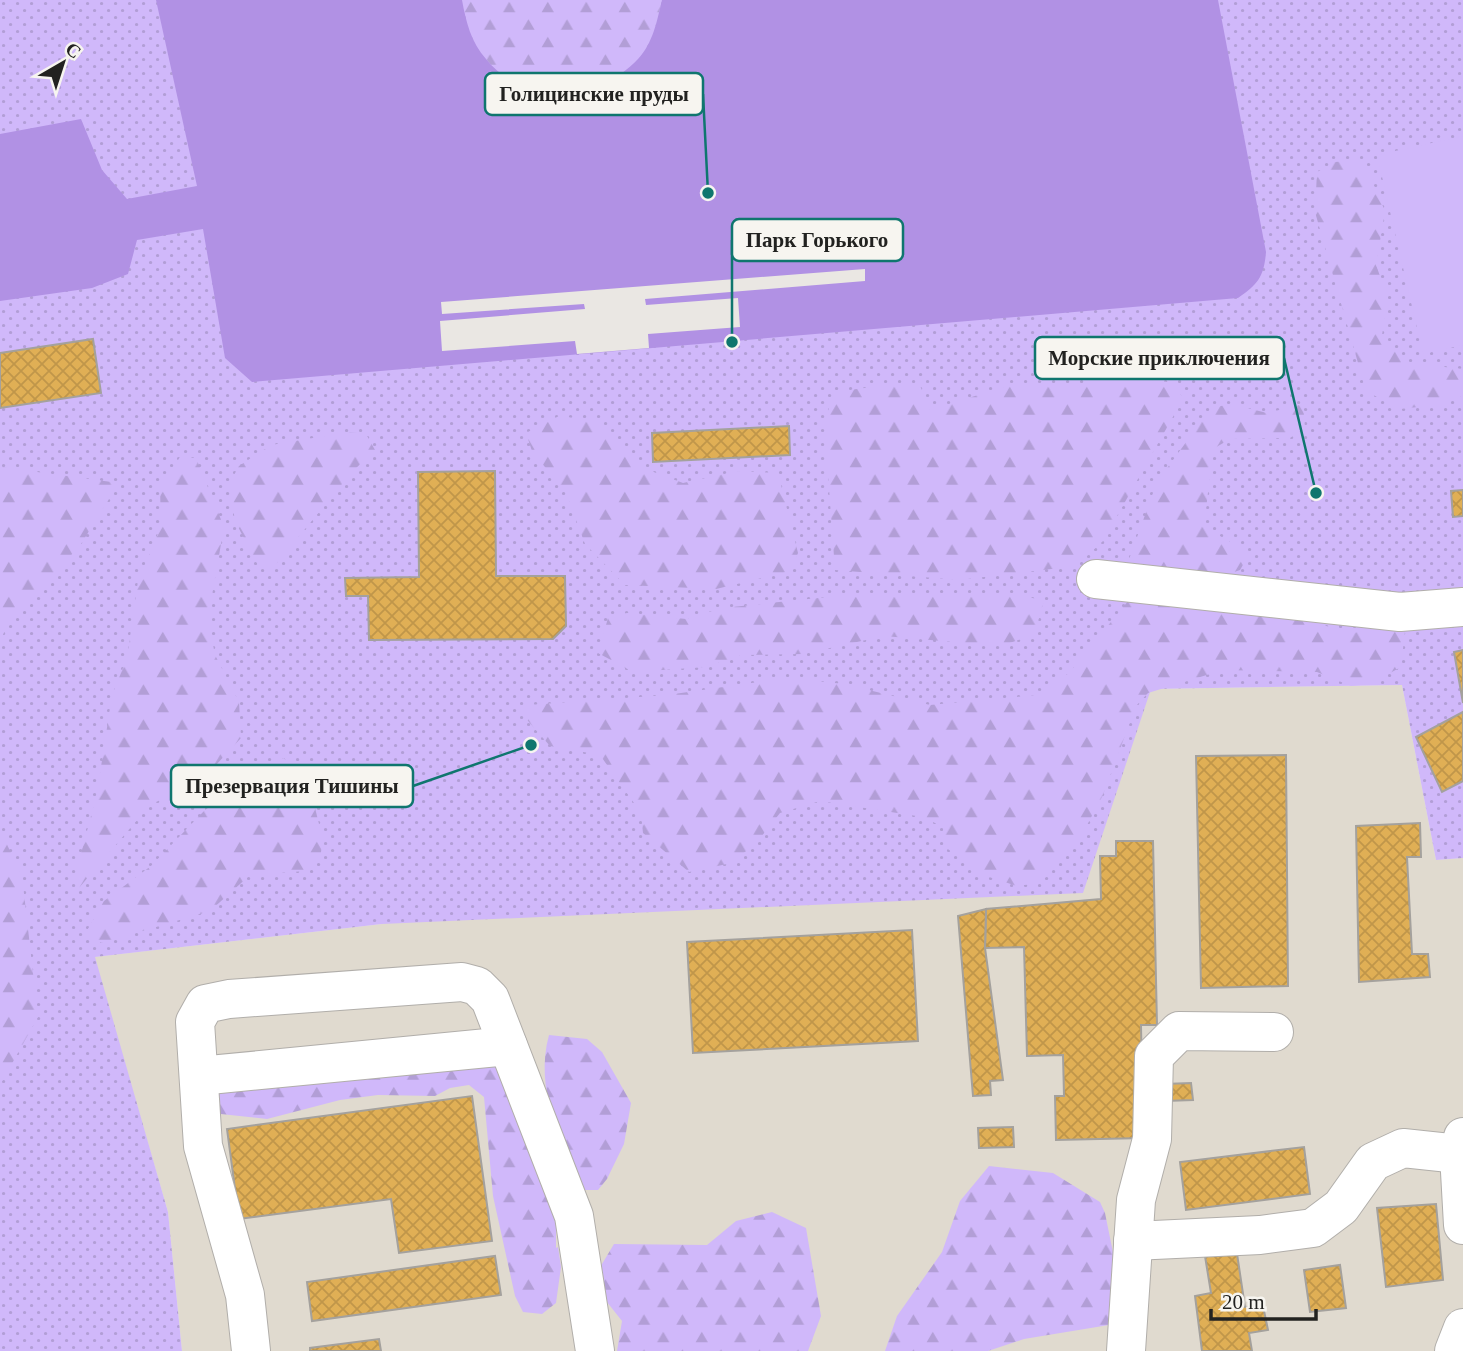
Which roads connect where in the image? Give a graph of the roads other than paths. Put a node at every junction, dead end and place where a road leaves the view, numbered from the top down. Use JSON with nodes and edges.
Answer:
{"nodes":[{"id":1,"x":1096,"y":579,"type":"dead end"},
{"id":2,"x":1463,"y":607,"type":"edge"},
{"id":3,"x":1274,"y":1032,"type":"dead end"},
{"id":4,"x":508,"y":1046,"type":"junction"},
{"id":5,"x":199,"y":1076,"type":"junction"},
{"id":6,"x":1462,"y":1179,"type":"edge"},
{"id":7,"x":1133,"y":1241,"type":"junction"},
{"id":8,"x":1463,"y":1328,"type":"edge"},
{"id":9,"x":251,"y":1351,"type":"edge"},
{"id":10,"x":595,"y":1351,"type":"edge"},
{"id":11,"x":1126,"y":1351,"type":"edge"},
{"id":12,"x":1454,"y":1351,"type":"edge"}],
"edges":[{"from":1,"to":2,"type":"lane"},
{"from":3,"to":7,"type":"lane"},
{"from":4,"to":5,"type":"lane"},
{"from":4,"to":5,"type":"lane"},
{"from":4,"to":10,"type":"lane"},
{"from":5,"to":9,"type":"lane"},
{"from":6,"to":7,"type":"lane"},
{"from":7,"to":11,"type":"lane"},
{"from":8,"to":12,"type":"lane"}]}
